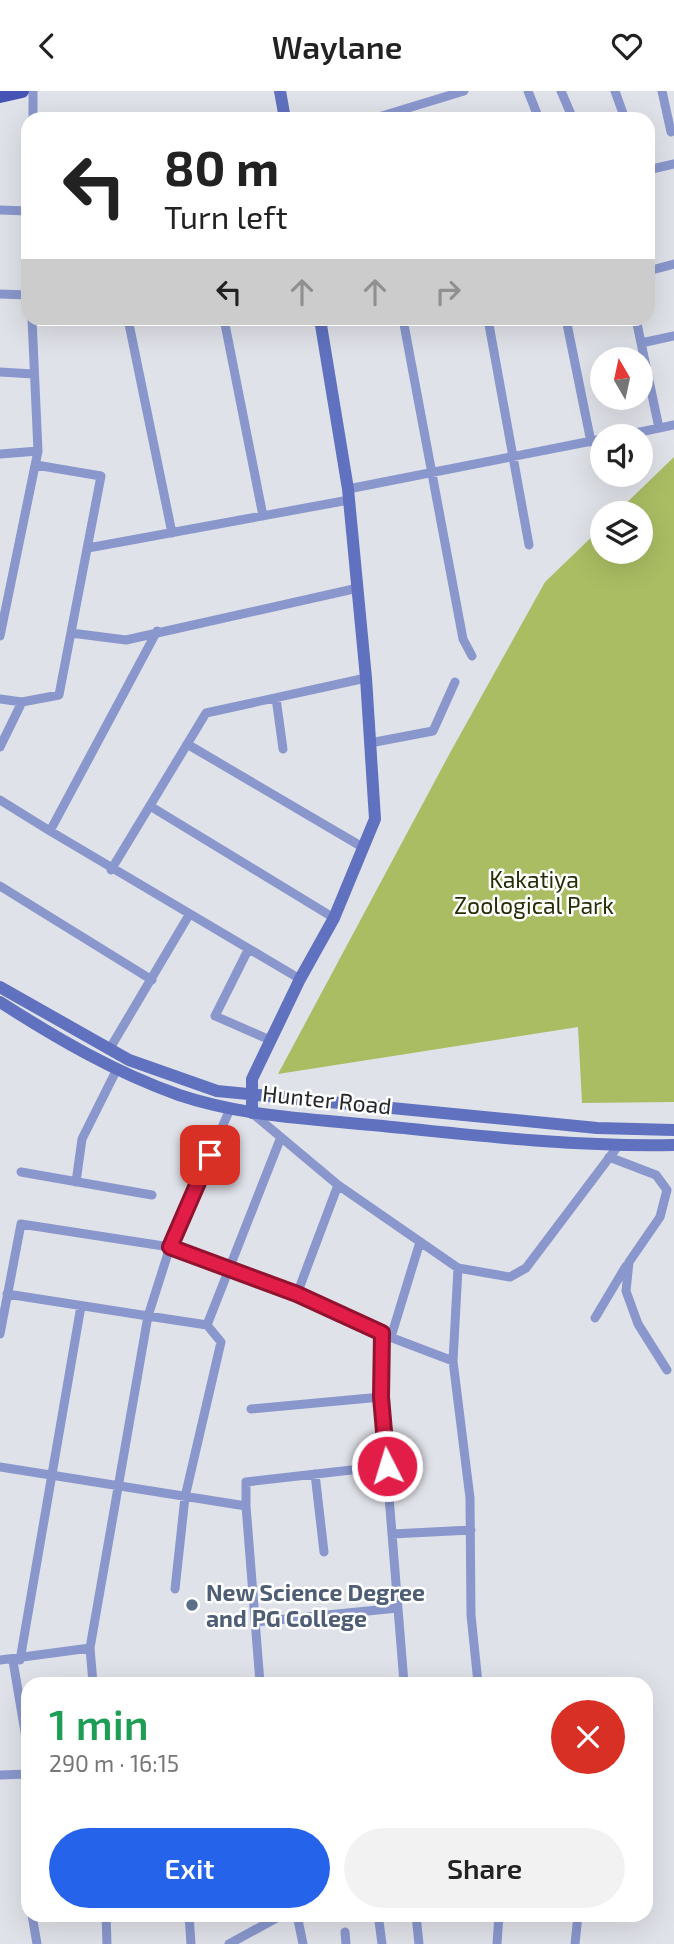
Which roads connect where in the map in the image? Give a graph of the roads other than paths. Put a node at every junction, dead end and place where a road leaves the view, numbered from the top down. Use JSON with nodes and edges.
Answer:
{"nodes":[{"id":1,"x":22,"y":91,"type":"edge"},
{"id":2,"x":33,"y":91,"type":"edge"},
{"id":3,"x":280,"y":91,"type":"edge"},
{"id":4,"x":464,"y":91,"type":"edge"},
{"id":5,"x":528,"y":91,"type":"edge"},
{"id":6,"x":561,"y":91,"type":"edge"},
{"id":7,"x":615,"y":91,"type":"edge"},
{"id":8,"x":662,"y":91,"type":"edge"},
{"id":9,"x":0,"y":96,"type":"edge"},
{"id":10,"x":33,"y":112,"type":"edge"},
{"id":11,"x":284,"y":112,"type":"edge"},
{"id":12,"x":395,"y":112,"type":"edge"},
{"id":13,"x":536,"y":112,"type":"edge"},
{"id":14,"x":570,"y":112,"type":"edge"},
{"id":15,"x":622,"y":112,"type":"edge"},
{"id":16,"x":671,"y":132,"type":"dead end"},
{"id":17,"x":674,"y":164,"type":"edge"},
{"id":18,"x":655,"y":168,"type":"edge"},
{"id":19,"x":0,"y":210,"type":"edge"},
{"id":20,"x":21,"y":211,"type":"edge"},
{"id":21,"x":674,"y":264,"type":"edge"},
{"id":22,"x":655,"y":269,"type":"edge"},
{"id":23,"x":0,"y":294,"type":"edge"},
{"id":24,"x":21,"y":295,"type":"edge"},
{"id":25,"x":32,"y":326,"type":"edge"},
{"id":26,"x":129,"y":326,"type":"edge"},
{"id":27,"x":226,"y":326,"type":"edge"},
{"id":28,"x":321,"y":326,"type":"edge"},
{"id":29,"x":404,"y":326,"type":"edge"},
{"id":30,"x":489,"y":326,"type":"edge"},
{"id":31,"x":567,"y":326,"type":"edge"},
{"id":32,"x":637,"y":326,"type":"edge"},
{"id":33,"x":674,"y":336,"type":"edge"},
{"id":34,"x":641,"y":343,"type":"junction"},
{"id":35,"x":0,"y":372,"type":"edge"},
{"id":36,"x":33,"y":374,"type":"junction"},
{"id":37,"x":674,"y":425,"type":"edge"},
{"id":38,"x":659,"y":428,"type":"junction"},
{"id":39,"x":653,"y":429,"type":"edge"},
{"id":40,"x":590,"y":437,"type":"edge"},
{"id":41,"x":590,"y":442,"type":"edge"},
{"id":42,"x":38,"y":451,"type":"junction"},
{"id":43,"x":0,"y":454,"type":"edge"},
{"id":44,"x":514,"y":456,"type":"junction"},
{"id":45,"x":36,"y":465,"type":"junction"},
{"id":46,"x":431,"y":473,"type":"junction"},
{"id":47,"x":349,"y":495,"type":"junction"},
{"id":48,"x":263,"y":516,"type":"junction"},
{"id":49,"x":172,"y":533,"type":"junction"},
{"id":50,"x":529,"y":545,"type":"dead end"},
{"id":51,"x":88,"y":548,"type":"junction"},
{"id":52,"x":358,"y":588,"type":"junction"},
{"id":53,"x":2,"y":624,"type":"edge"},
{"id":54,"x":157,"y":631,"type":"junction"},
{"id":55,"x":71,"y":633,"type":"junction"},
{"id":56,"x":0,"y":636,"type":"edge"},
{"id":57,"x":472,"y":656,"type":"dead end"},
{"id":58,"x":366,"y":678,"type":"junction"},
{"id":59,"x":455,"y":682,"type":"dead end"},
{"id":60,"x":276,"y":698,"type":"junction"},
{"id":61,"x":0,"y":699,"type":"edge"},
{"id":62,"x":22,"y":702,"type":"junction"},
{"id":63,"x":370,"y":743,"type":"junction"},
{"id":64,"x":187,"y":744,"type":"junction"},
{"id":65,"x":0,"y":747,"type":"edge"},
{"id":66,"x":282,"y":749,"type":"dead end"},
{"id":67,"x":0,"y":800,"type":"edge"},
{"id":68,"x":150,"y":806,"type":"junction"},
{"id":69,"x":50,"y":831,"type":"junction"},
{"id":70,"x":364,"y":848,"type":"junction"},
{"id":71,"x":111,"y":870,"type":"junction"},
{"id":72,"x":0,"y":885,"type":"edge"},
{"id":73,"x":189,"y":915,"type":"junction"},
{"id":74,"x":334,"y":918,"type":"junction"},
{"id":75,"x":248,"y":950,"type":"junction"},
{"id":76,"x":300,"y":979,"type":"junction"},
{"id":77,"x":152,"y":980,"type":"junction"},
{"id":78,"x":0,"y":987,"type":"edge"},
{"id":79,"x":0,"y":1003,"type":"edge"},
{"id":80,"x":270,"y":1040,"type":"junction"},
{"id":81,"x":109,"y":1050,"type":"junction"},
{"id":82,"x":116,"y":1071,"type":"junction"},
{"id":83,"x":250,"y":1096,"type":"junction"},
{"id":84,"x":230,"y":1109,"type":"junction"},
{"id":85,"x":252,"y":1113,"type":"junction"},
{"id":86,"x":674,"y":1130,"type":"edge"},
{"id":87,"x":281,"y":1137,"type":"junction"},
{"id":88,"x":674,"y":1145,"type":"edge"},
{"id":89,"x":618,"y":1146,"type":"junction"},
{"id":90,"x":609,"y":1157,"type":"junction"},
{"id":91,"x":21,"y":1173,"type":"dead end"},
{"id":92,"x":76,"y":1182,"type":"junction"},
{"id":93,"x":338,"y":1185,"type":"junction"},
{"id":94,"x":152,"y":1195,"type":"dead end"},
{"id":95,"x":420,"y":1242,"type":"junction"},
{"id":96,"x":170,"y":1247,"type":"junction"},
{"id":97,"x":629,"y":1262,"type":"junction"},
{"id":98,"x":458,"y":1268,"type":"junction"},
{"id":99,"x":227,"y":1269,"type":"junction"},
{"id":100,"x":7,"y":1294,"type":"junction"},
{"id":101,"x":297,"y":1294,"type":"junction"},
{"id":102,"x":81,"y":1306,"type":"junction"},
{"id":103,"x":148,"y":1315,"type":"junction"},
{"id":104,"x":595,"y":1318,"type":"dead end"},
{"id":105,"x":207,"y":1325,"type":"junction"},
{"id":106,"x":0,"y":1334,"type":"edge"},
{"id":107,"x":387,"y":1335,"type":"junction"},
{"id":108,"x":453,"y":1361,"type":"junction"},
{"id":109,"x":667,"y":1370,"type":"dead end"},
{"id":110,"x":381,"y":1397,"type":"junction"},
{"id":111,"x":251,"y":1409,"type":"dead end"},
{"id":112,"x":387,"y":1466,"type":"junction"},
{"id":113,"x":0,"y":1467,"type":"edge"},
{"id":114,"x":315,"y":1474,"type":"junction"},
{"id":115,"x":50,"y":1475,"type":"junction"},
{"id":116,"x":117,"y":1486,"type":"junction"},
{"id":117,"x":186,"y":1497,"type":"junction"},
{"id":118,"x":246,"y":1506,"type":"junction"},
{"id":119,"x":471,"y":1530,"type":"junction"},
{"id":120,"x":392,"y":1534,"type":"junction"},
{"id":121,"x":324,"y":1552,"type":"dead end"},
{"id":122,"x":175,"y":1589,"type":"dead end"},
{"id":123,"x":398,"y":1608,"type":"junction"},
{"id":124,"x":256,"y":1622,"type":"junction"},
{"id":125,"x":90,"y":1648,"type":"junction"},
{"id":126,"x":0,"y":1660,"type":"edge"},
{"id":127,"x":17,"y":1660,"type":"junction"},
{"id":128,"x":92,"y":1677,"type":"edge"},
{"id":129,"x":260,"y":1677,"type":"edge"},
{"id":130,"x":404,"y":1677,"type":"edge"},
{"id":131,"x":477,"y":1677,"type":"edge"},
{"id":132,"x":21,"y":1693,"type":"edge"},
{"id":133,"x":21,"y":1774,"type":"edge"},
{"id":134,"x":0,"y":1775,"type":"edge"},
{"id":135,"x":33,"y":1922,"type":"edge"},
{"id":136,"x":106,"y":1922,"type":"edge"},
{"id":137,"x":189,"y":1922,"type":"edge"},
{"id":138,"x":261,"y":1922,"type":"edge"},
{"id":139,"x":298,"y":1922,"type":"edge"},
{"id":140,"x":380,"y":1922,"type":"edge"},
{"id":141,"x":417,"y":1922,"type":"edge"},
{"id":142,"x":499,"y":1922,"type":"edge"},
{"id":143,"x":577,"y":1922,"type":"edge"},
{"id":144,"x":345,"y":1933,"type":"dead end"},
{"id":145,"x":37,"y":1944,"type":"edge"},
{"id":146,"x":107,"y":1944,"type":"edge"},
{"id":147,"x":191,"y":1944,"type":"edge"},
{"id":148,"x":229,"y":1944,"type":"edge"},
{"id":149,"x":303,"y":1944,"type":"edge"},
{"id":150,"x":346,"y":1944,"type":"edge"},
{"id":151,"x":382,"y":1944,"type":"edge"},
{"id":152,"x":419,"y":1944,"type":"edge"},
{"id":153,"x":497,"y":1944,"type":"edge"},
{"id":154,"x":575,"y":1944,"type":"edge"}],
"edges":[{"from":1,"to":9,"type":"main road"},
{"from":2,"to":10,"type":"street"},
{"from":3,"to":11,"type":"main road"},
{"from":4,"to":12,"type":"street"},
{"from":5,"to":13,"type":"street"},
{"from":6,"to":14,"type":"street"},
{"from":7,"to":15,"type":"street"},
{"from":8,"to":16,"type":"street"},
{"from":17,"to":18,"type":"street"},
{"from":19,"to":20,"type":"street"},
{"from":21,"to":22,"type":"street"},
{"from":23,"to":24,"type":"street"},
{"from":25,"to":36,"type":"street"},
{"from":26,"to":49,"type":"street"},
{"from":27,"to":48,"type":"street"},
{"from":28,"to":47,"type":"main road"},
{"from":29,"to":46,"type":"street"},
{"from":30,"to":44,"type":"street"},
{"from":31,"to":40,"type":"street"},
{"from":32,"to":34,"type":"street"},
{"from":33,"to":34,"type":"street"},
{"from":34,"to":38,"type":"street"},
{"from":35,"to":36,"type":"street"},
{"from":36,"to":42,"type":"street"},
{"from":37,"to":38,"type":"street"},
{"from":38,"to":39,"type":"street"},
{"from":41,"to":44,"type":"street"},
{"from":42,"to":43,"type":"street"},
{"from":42,"to":45,"type":"street"},
{"from":44,"to":46,"type":"street"},
{"from":44,"to":50,"type":"street"},
{"from":45,"to":51,"type":"street"},
{"from":45,"to":53,"type":"street"},
{"from":46,"to":47,"type":"street"},
{"from":46,"to":57,"type":"street"},
{"from":47,"to":48,"type":"street"},
{"from":47,"to":52,"type":"main road"},
{"from":48,"to":49,"type":"street"},
{"from":49,"to":51,"type":"street"},
{"from":51,"to":55,"type":"street"},
{"from":52,"to":54,"type":"street"},
{"from":52,"to":58,"type":"main road"},
{"from":53,"to":56,"type":"street"},
{"from":54,"to":55,"type":"street"},
{"from":54,"to":69,"type":"street"},
{"from":55,"to":62,"type":"street"},
{"from":58,"to":60,"type":"street"},
{"from":58,"to":63,"type":"main road"},
{"from":59,"to":63,"type":"street"},
{"from":60,"to":64,"type":"street"},
{"from":60,"to":66,"type":"street"},
{"from":61,"to":62,"type":"street"},
{"from":62,"to":65,"type":"street"},
{"from":63,"to":70,"type":"main road"},
{"from":64,"to":68,"type":"street"},
{"from":64,"to":70,"type":"street"},
{"from":67,"to":69,"type":"street"},
{"from":68,"to":71,"type":"street"},
{"from":68,"to":74,"type":"street"},
{"from":69,"to":71,"type":"street"},
{"from":70,"to":74,"type":"main road"},
{"from":71,"to":73,"type":"street"},
{"from":72,"to":77,"type":"street"},
{"from":73,"to":75,"type":"street"},
{"from":73,"to":77,"type":"street"},
{"from":74,"to":76,"type":"main road"},
{"from":75,"to":76,"type":"street"},
{"from":75,"to":80,"type":"street"},
{"from":76,"to":80,"type":"main road"},
{"from":77,"to":81,"type":"street"},
{"from":78,"to":81,"type":"main road","name":"Hunter Road"},
{"from":79,"to":82,"type":"main road","name":"Hunter Road"},
{"from":80,"to":83,"type":"main road"},
{"from":81,"to":83,"type":"main road","name":"Hunter Road"},
{"from":82,"to":84,"type":"main road","name":"Hunter Road"},
{"from":82,"to":92,"type":"street"},
{"from":83,"to":85,"type":"main road"},
{"from":83,"to":86,"type":"main road","name":"Hunter Road"},
{"from":84,"to":85,"type":"main road","name":"Hunter Road"},
{"from":84,"to":96,"type":"street"},
{"from":85,"to":87,"type":"street"},
{"from":85,"to":89,"type":"main road","name":"Hunter Road"},
{"from":87,"to":93,"type":"street"},
{"from":87,"to":99,"type":"street"},
{"from":88,"to":89,"type":"main road","name":"Hunter Road"},
{"from":89,"to":90,"type":"street"},
{"from":90,"to":97,"type":"street"},
{"from":90,"to":98,"type":"street"},
{"from":91,"to":92,"type":"street"},
{"from":92,"to":94,"type":"street"},
{"from":93,"to":95,"type":"street"},
{"from":93,"to":101,"type":"street"},
{"from":95,"to":98,"type":"street"},
{"from":95,"to":107,"type":"street"},
{"from":96,"to":99,"type":"street"},
{"from":96,"to":100,"type":"street"},
{"from":96,"to":103,"type":"street"},
{"from":97,"to":104,"type":"street"},
{"from":97,"to":109,"type":"street"},
{"from":98,"to":108,"type":"street"},
{"from":99,"to":101,"type":"street"},
{"from":99,"to":105,"type":"street"},
{"from":100,"to":102,"type":"street"},
{"from":100,"to":106,"type":"street"},
{"from":101,"to":107,"type":"street"},
{"from":102,"to":103,"type":"street"},
{"from":102,"to":115,"type":"street"},
{"from":103,"to":105,"type":"street"},
{"from":103,"to":116,"type":"street"},
{"from":105,"to":117,"type":"street"},
{"from":107,"to":108,"type":"street"},
{"from":107,"to":110,"type":"street"},
{"from":108,"to":119,"type":"street"},
{"from":110,"to":111,"type":"street"},
{"from":110,"to":112,"type":"street"},
{"from":112,"to":114,"type":"street"},
{"from":112,"to":120,"type":"street"},
{"from":113,"to":115,"type":"street"},
{"from":114,"to":118,"type":"street"},
{"from":114,"to":121,"type":"street"},
{"from":115,"to":116,"type":"street"},
{"from":115,"to":127,"type":"street"},
{"from":116,"to":117,"type":"street"},
{"from":116,"to":125,"type":"street"},
{"from":117,"to":118,"type":"street"},
{"from":117,"to":122,"type":"street"},
{"from":118,"to":124,"type":"street"},
{"from":119,"to":120,"type":"street"},
{"from":119,"to":131,"type":"street"},
{"from":120,"to":123,"type":"street"},
{"from":123,"to":124,"type":"street"},
{"from":123,"to":130,"type":"street"},
{"from":124,"to":129,"type":"street"},
{"from":125,"to":127,"type":"street"},
{"from":125,"to":128,"type":"street"},
{"from":126,"to":127,"type":"street"},
{"from":127,"to":132,"type":"street"},
{"from":133,"to":134,"type":"street"},
{"from":135,"to":145,"type":"street"},
{"from":136,"to":146,"type":"street"},
{"from":137,"to":147,"type":"street"},
{"from":138,"to":148,"type":"street"},
{"from":139,"to":149,"type":"street"},
{"from":140,"to":151,"type":"street"},
{"from":141,"to":152,"type":"street"},
{"from":142,"to":153,"type":"street"},
{"from":143,"to":154,"type":"street"},
{"from":144,"to":150,"type":"street"}]}
